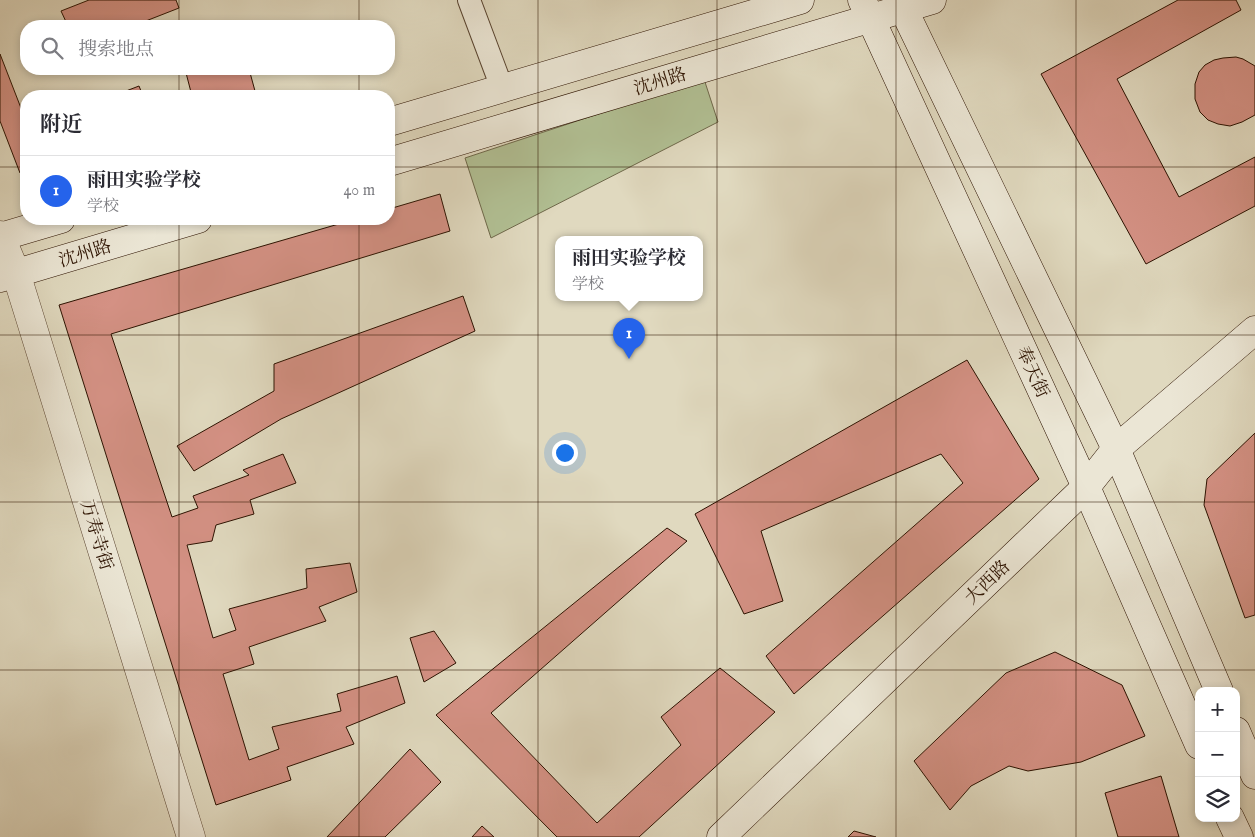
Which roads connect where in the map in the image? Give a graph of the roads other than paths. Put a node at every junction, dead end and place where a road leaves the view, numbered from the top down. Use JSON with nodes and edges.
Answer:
{"nodes":[{"id":1,"x":469,"y":0,"type":"edge"},
{"id":2,"x":800,"y":0,"type":"edge"},
{"id":3,"x":932,"y":0,"type":"edge"},
{"id":4,"x":901,"y":4,"type":"edge"},
{"id":5,"x":867,"y":9,"type":"edge"},
{"id":6,"x":502,"y":88,"type":"junction"},
{"id":7,"x":395,"y":120,"type":"edge"},
{"id":8,"x":395,"y":160,"type":"edge"},
{"id":9,"x":39,"y":225,"type":"edge"},
{"id":10,"x":178,"y":225,"type":"edge"},
{"id":11,"x":0,"y":236,"type":"edge"},
{"id":12,"x":8,"y":276,"type":"edge"},
{"id":13,"x":1255,"y":330,"type":"edge"},
{"id":14,"x":1116,"y":448,"type":"junction"},
{"id":15,"x":1086,"y":486,"type":"junction"},
{"id":16,"x":1217,"y":687,"type":"edge"},
{"id":17,"x":1236,"y":732,"type":"edge"},
{"id":18,"x":1195,"y":736,"type":"edge"},
{"id":19,"x":1255,"y":775,"type":"edge"},
{"id":20,"x":1232,"y":822,"type":"edge"},
{"id":21,"x":191,"y":837,"type":"edge"},
{"id":22,"x":721,"y":837,"type":"edge"},
{"id":23,"x":1239,"y":837,"type":"edge"}],
"edges":[{"from":1,"to":6,"type":"street"},
{"from":2,"to":6,"type":"main road"},
{"from":3,"to":4,"type":"main road","name":"沈州路"},
{"from":4,"to":5,"type":"main road","name":"沈州路"},
{"from":4,"to":14,"type":"main road"},
{"from":5,"to":8,"type":"main road","name":"沈州路"},
{"from":5,"to":15,"type":"main road","name":"奉天街"},
{"from":6,"to":7,"type":"main road"},
{"from":9,"to":11,"type":"main road"},
{"from":10,"to":12,"type":"main road","name":"沈州路"},
{"from":11,"to":12,"type":"main road","name":"万寿寺街"},
{"from":12,"to":21,"type":"main road","name":"万寿寺街"},
{"from":13,"to":14,"type":"main road","name":"大西路"},
{"from":14,"to":15,"type":"main road","name":"大西路"},
{"from":14,"to":16,"type":"main road"},
{"from":15,"to":18,"type":"main road","name":"奉天街"},
{"from":15,"to":22,"type":"main road","name":"大西路"},
{"from":17,"to":19,"type":"main road"},
{"from":20,"to":23,"type":"main road"}]}
